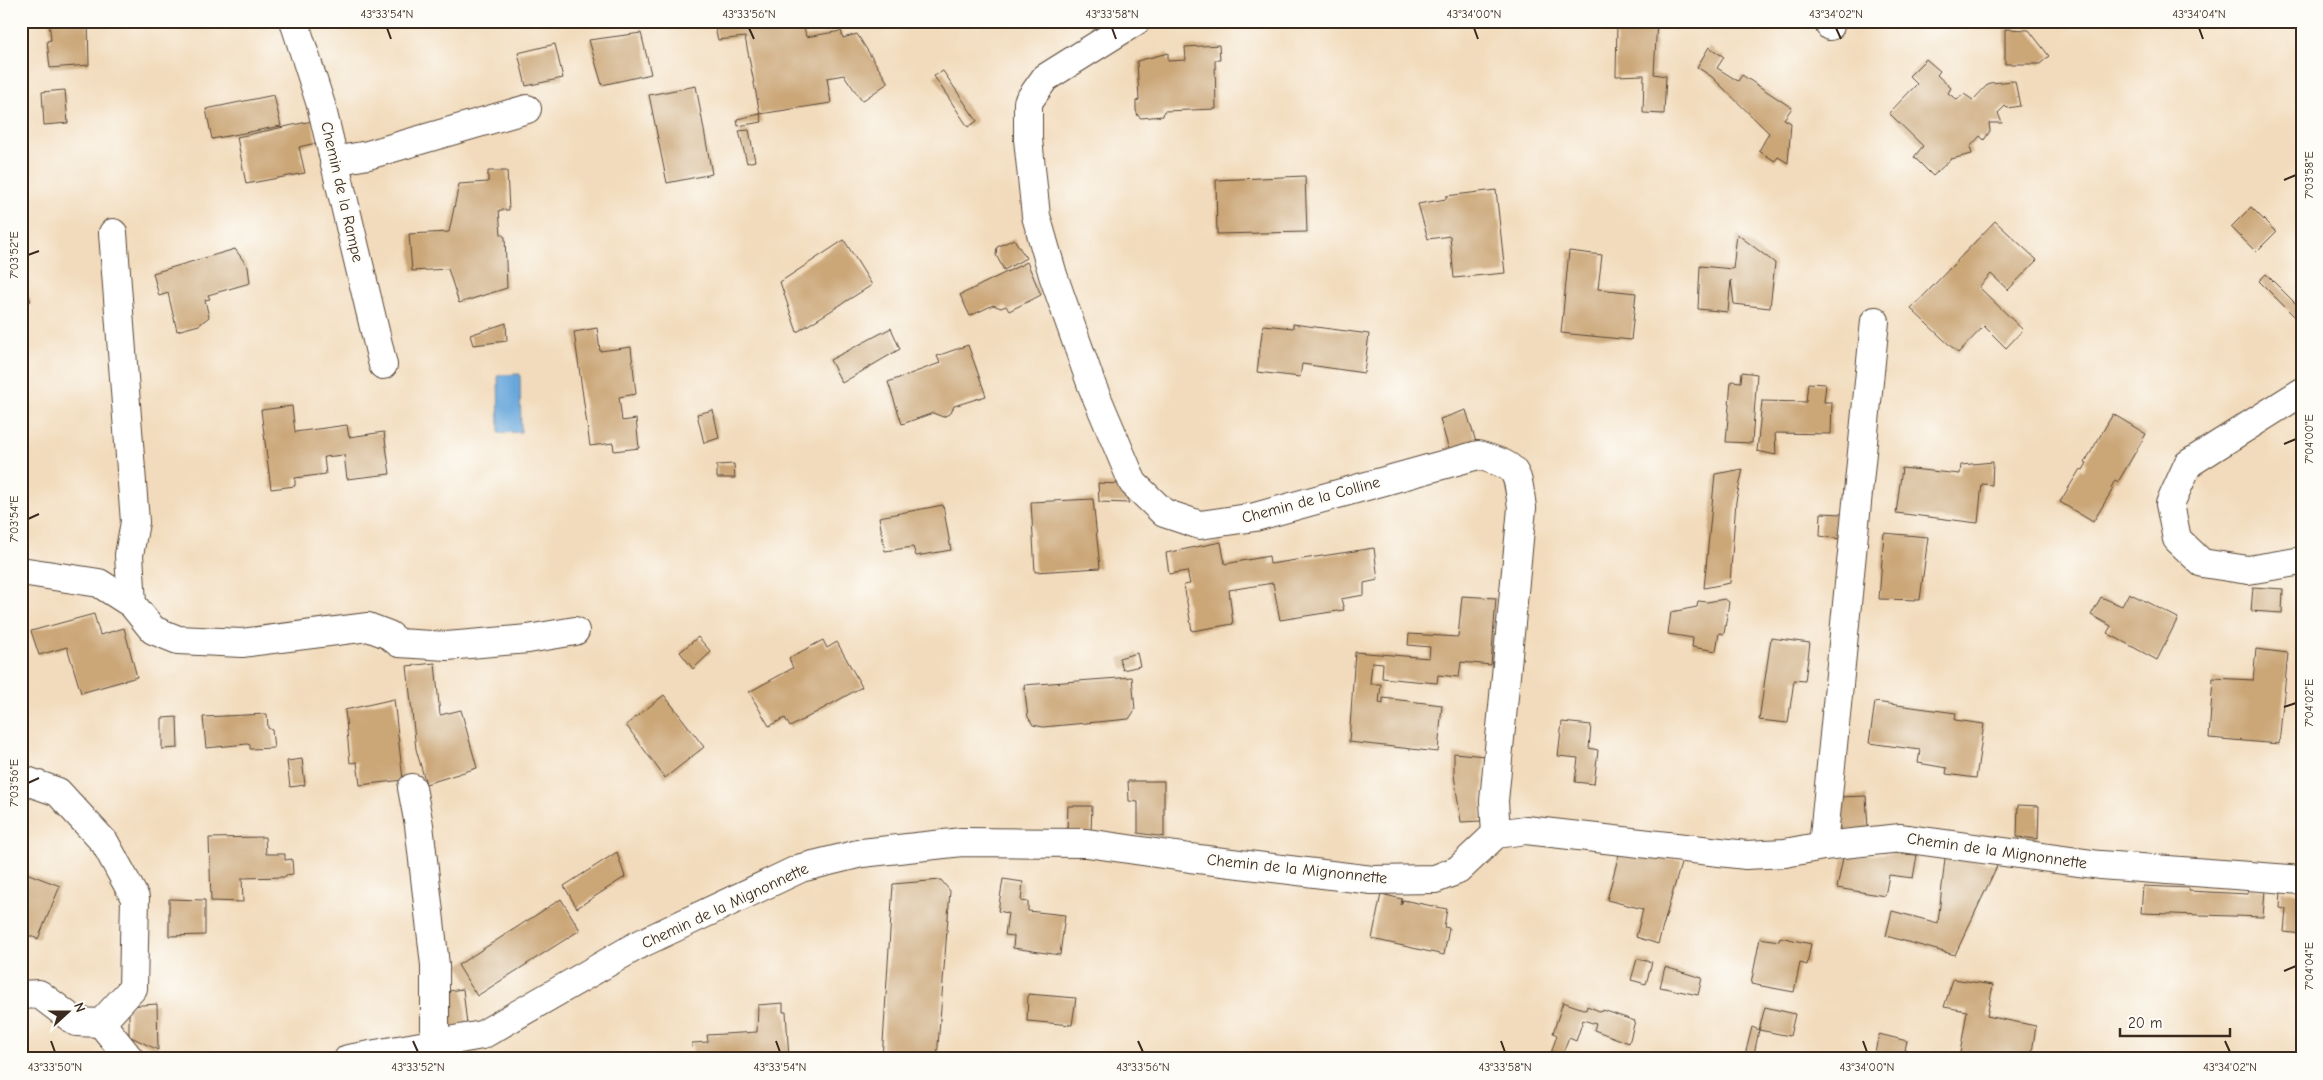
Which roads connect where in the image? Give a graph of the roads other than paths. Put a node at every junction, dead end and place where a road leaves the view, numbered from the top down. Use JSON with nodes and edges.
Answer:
{"nodes":[{"id":1,"x":294,"y":21,"type":"edge"},
{"id":2,"x":1136,"y":21,"type":"edge"},
{"id":3,"x":527,"y":109,"type":"dead end"},
{"id":4,"x":334,"y":161,"type":"junction"},
{"id":5,"x":113,"y":233,"type":"dead end"},
{"id":6,"x":1875,"y":321,"type":"dead end"},
{"id":7,"x":383,"y":365,"type":"dead end"},
{"id":8,"x":2302,"y":392,"type":"edge"},
{"id":9,"x":2302,"y":561,"type":"edge"},
{"id":10,"x":21,"y":571,"type":"edge"},
{"id":11,"x":132,"y":604,"type":"junction"},
{"id":12,"x":575,"y":631,"type":"dead end"},
{"id":13,"x":21,"y":779,"type":"edge"},
{"id":14,"x":412,"y":788,"type":"dead end"},
{"id":15,"x":1496,"y":834,"type":"junction"},
{"id":16,"x":1823,"y":846,"type":"junction"},
{"id":17,"x":2302,"y":880,"type":"edge"},
{"id":18,"x":21,"y":995,"type":"edge"},
{"id":19,"x":101,"y":1023,"type":"junction"},
{"id":20,"x":435,"y":1043,"type":"junction"},
{"id":21,"x":130,"y":1059,"type":"edge"},
{"id":22,"x":348,"y":1059,"type":"edge"}],
"edges":[{"from":1,"to":4,"type":"street","name":"Chemin de la Rampe"},
{"from":2,"to":15,"type":"street","name":"Chemin de la Colline"},
{"from":3,"to":4,"type":"street"},
{"from":4,"to":7,"type":"street","name":"Chemin de la Rampe"},
{"from":5,"to":11,"type":"street"},
{"from":6,"to":16,"type":"street"},
{"from":8,"to":9,"type":"street"},
{"from":10,"to":11,"type":"street"},
{"from":11,"to":12,"type":"street"},
{"from":13,"to":19,"type":"street"},
{"from":14,"to":20,"type":"street"},
{"from":15,"to":16,"type":"street","name":"Chemin de la Mignonnette"},
{"from":15,"to":20,"type":"street","name":"Chemin de la Mignonnette"},
{"from":16,"to":17,"type":"street","name":"Chemin de la Mignonnette"},
{"from":18,"to":19,"type":"street"},
{"from":19,"to":21,"type":"street"},
{"from":20,"to":22,"type":"street","name":"Chemin de la Mignonnette"}]}
